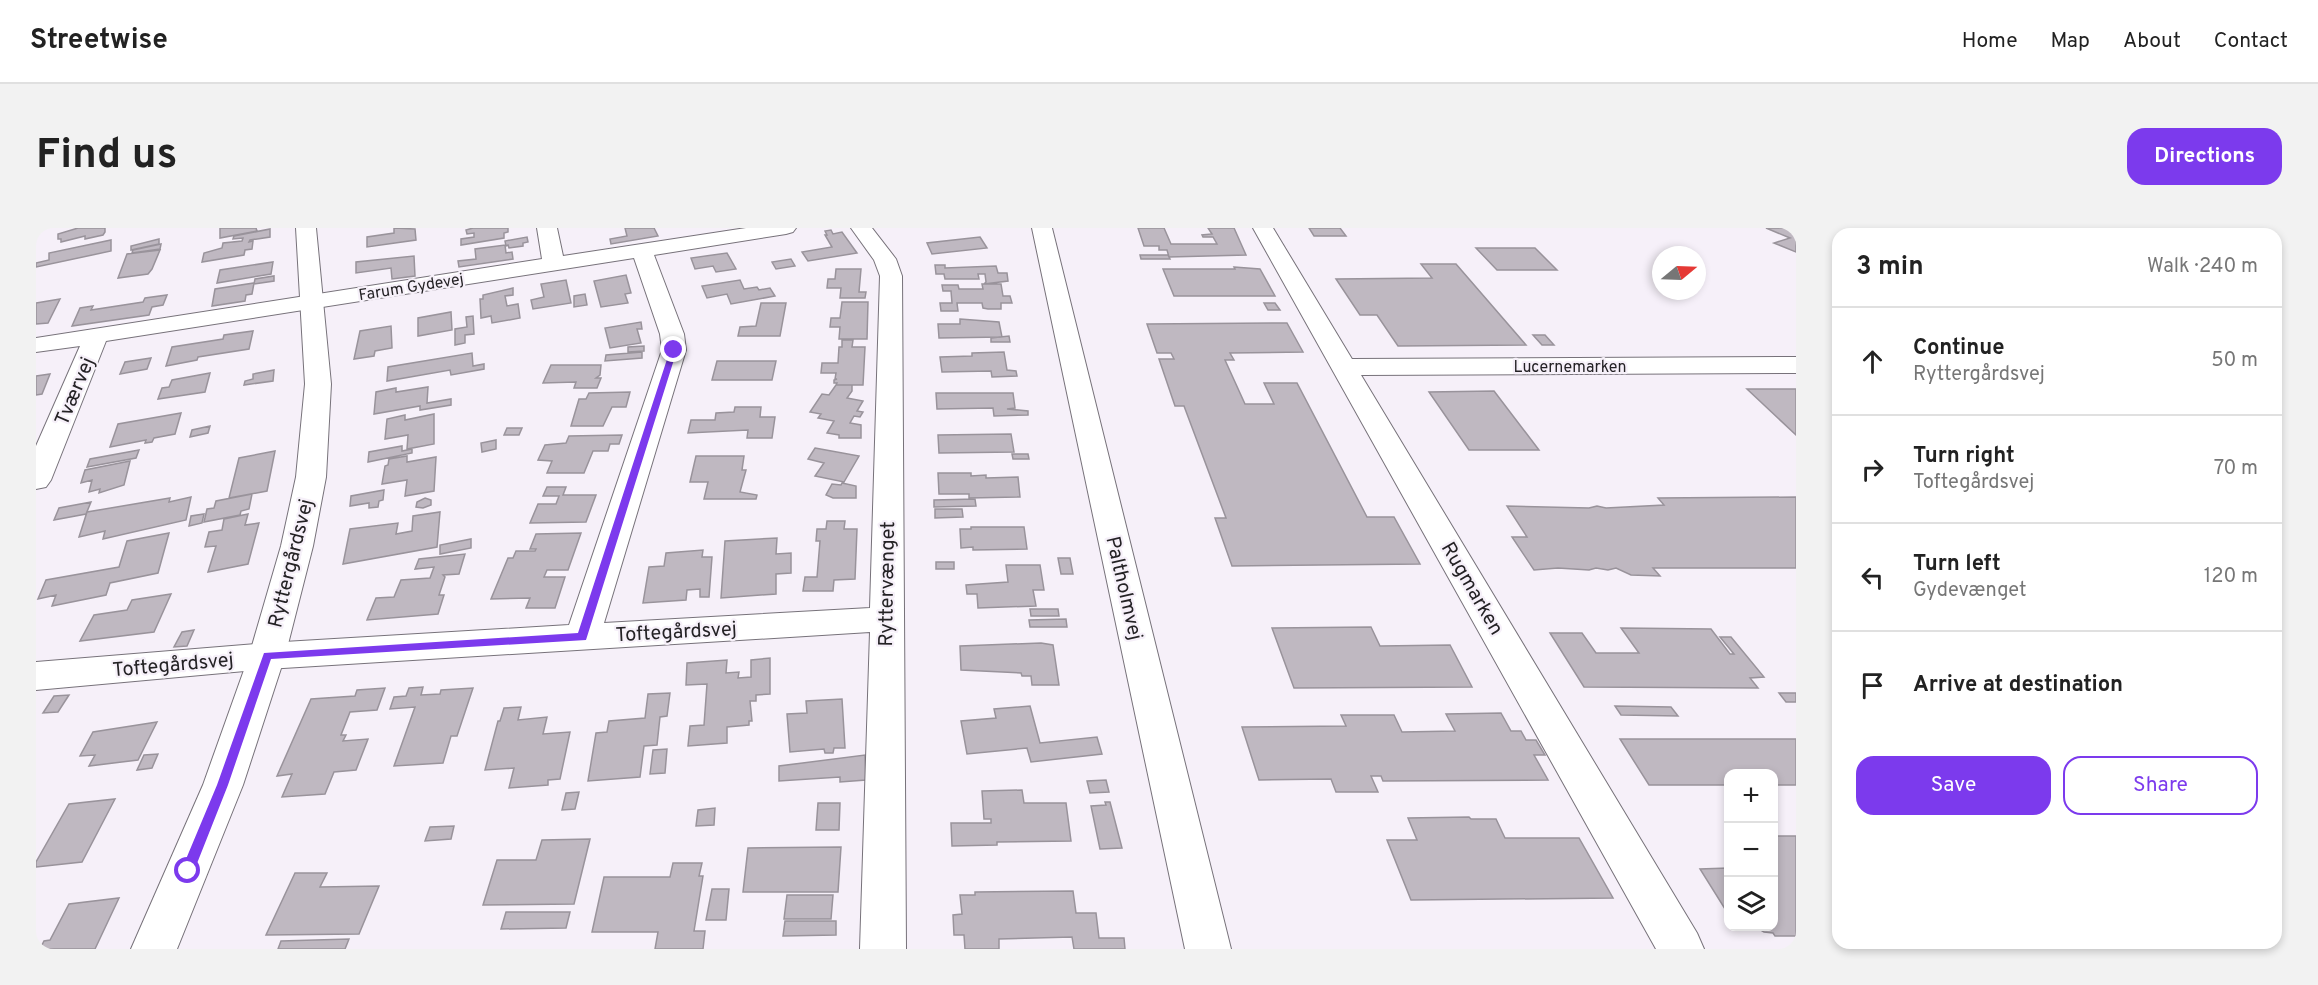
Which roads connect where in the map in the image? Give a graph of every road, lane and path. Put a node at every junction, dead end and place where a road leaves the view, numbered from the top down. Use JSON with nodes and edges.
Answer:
{"nodes":[{"id":1,"x":306,"y":228,"type":"edge"},
{"id":2,"x":547,"y":228,"type":"edge"},
{"id":3,"x":786,"y":228,"type":"edge"},
{"id":4,"x":861,"y":228,"type":"edge"},
{"id":5,"x":1042,"y":228,"type":"edge"},
{"id":6,"x":1263,"y":228,"type":"edge"},
{"id":7,"x":642,"y":251,"type":"junction"},
{"id":8,"x":554,"y":263,"type":"junction"},
{"id":9,"x":311,"y":302,"type":"junction"},
{"id":10,"x":97,"y":334,"type":"junction"},
{"id":11,"x":36,"y":345,"type":"edge"},
{"id":12,"x":1796,"y":365,"type":"edge"},
{"id":13,"x":1344,"y":367,"type":"junction"},
{"id":14,"x":36,"y":480,"type":"edge"},
{"id":15,"x":886,"y":619,"type":"junction"},
{"id":16,"x":582,"y":637,"type":"junction"},
{"id":17,"x":267,"y":656,"type":"junction"},
{"id":18,"x":36,"y":676,"type":"edge"},
{"id":19,"x":154,"y":949,"type":"edge"},
{"id":20,"x":883,"y":949,"type":"edge"},
{"id":21,"x":1208,"y":949,"type":"edge"},
{"id":22,"x":1681,"y":949,"type":"edge"}],
"edges":[{"from":1,"to":9,"type":"street","name":"Ryttergårdsvej"},
{"from":2,"to":8,"type":"street"},
{"from":3,"to":7,"type":"street","name":"Farum Gydevej"},
{"from":4,"to":15,"type":"street","name":"Ryttervænget"},
{"from":5,"to":21,"type":"street","name":"Paltholmvej"},
{"from":6,"to":13,"type":"street","name":"Rugmarken"},
{"from":7,"to":8,"type":"street","name":"Farum Gydevej"},
{"from":7,"to":16,"type":"street"},
{"from":8,"to":9,"type":"street","name":"Farum Gydevej"},
{"from":9,"to":10,"type":"street","name":"Farum Gydevej"},
{"from":9,"to":17,"type":"street","name":"Ryttergårdsvej"},
{"from":10,"to":11,"type":"street","name":"Farum Gydevej"},
{"from":10,"to":14,"type":"street","name":"Tværvej"},
{"from":12,"to":13,"type":"street","name":"Lucernemarken"},
{"from":13,"to":22,"type":"street","name":"Rugmarken"},
{"from":15,"to":16,"type":"street","name":"Toftegårdsvej"},
{"from":15,"to":20,"type":"street","name":"Ryttervænget"},
{"from":16,"to":17,"type":"street","name":"Toftegårdsvej"},
{"from":17,"to":18,"type":"street","name":"Toftegårdsvej"},
{"from":17,"to":19,"type":"street","name":"Ryttergårdsvej"}]}
